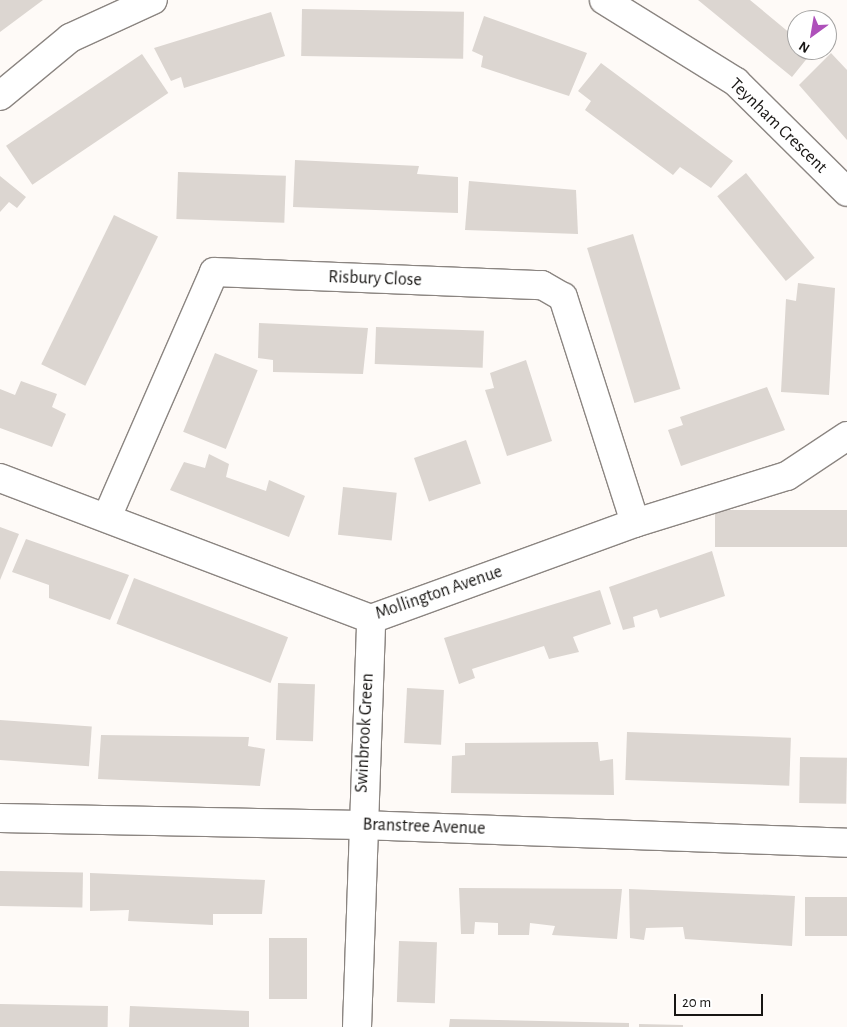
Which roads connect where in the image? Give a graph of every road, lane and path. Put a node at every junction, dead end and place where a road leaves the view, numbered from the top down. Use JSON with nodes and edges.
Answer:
{"nodes":[{"id":1,"x":153,"y":0,"type":"edge"},
{"id":2,"x":604,"y":0,"type":"edge"},
{"id":3,"x":0,"y":96,"type":"edge"},
{"id":4,"x":847,"y":192,"type":"edge"},
{"id":5,"x":847,"y":436,"type":"edge"},
{"id":6,"x":0,"y":478,"type":"edge"},
{"id":7,"x":107,"y":517,"type":"junction"},
{"id":8,"x":635,"y":523,"type":"junction"},
{"id":9,"x":371,"y":618,"type":"junction"},
{"id":10,"x":0,"y":818,"type":"edge"},
{"id":11,"x":360,"y":825,"type":"junction"},
{"id":12,"x":847,"y":843,"type":"edge"},
{"id":13,"x":357,"y":1027,"type":"edge"}],
"edges":[{"from":1,"to":3,"type":"street"},
{"from":2,"to":4,"type":"street","name":"Teynham Crescent"},
{"from":5,"to":8,"type":"street","name":"Mollington Avenue"},
{"from":6,"to":7,"type":"street","name":"Mollington Avenue"},
{"from":7,"to":8,"type":"street","name":"Risbury Close"},
{"from":7,"to":9,"type":"street","name":"Mollington Avenue"},
{"from":8,"to":9,"type":"street","name":"Mollington Avenue"},
{"from":9,"to":11,"type":"street","name":"Swinbrook Green"},
{"from":10,"to":11,"type":"street","name":"Branstree Avenue"},
{"from":11,"to":12,"type":"street","name":"Branstree Avenue"},
{"from":11,"to":13,"type":"street","name":"Swinbrook Green"}]}
